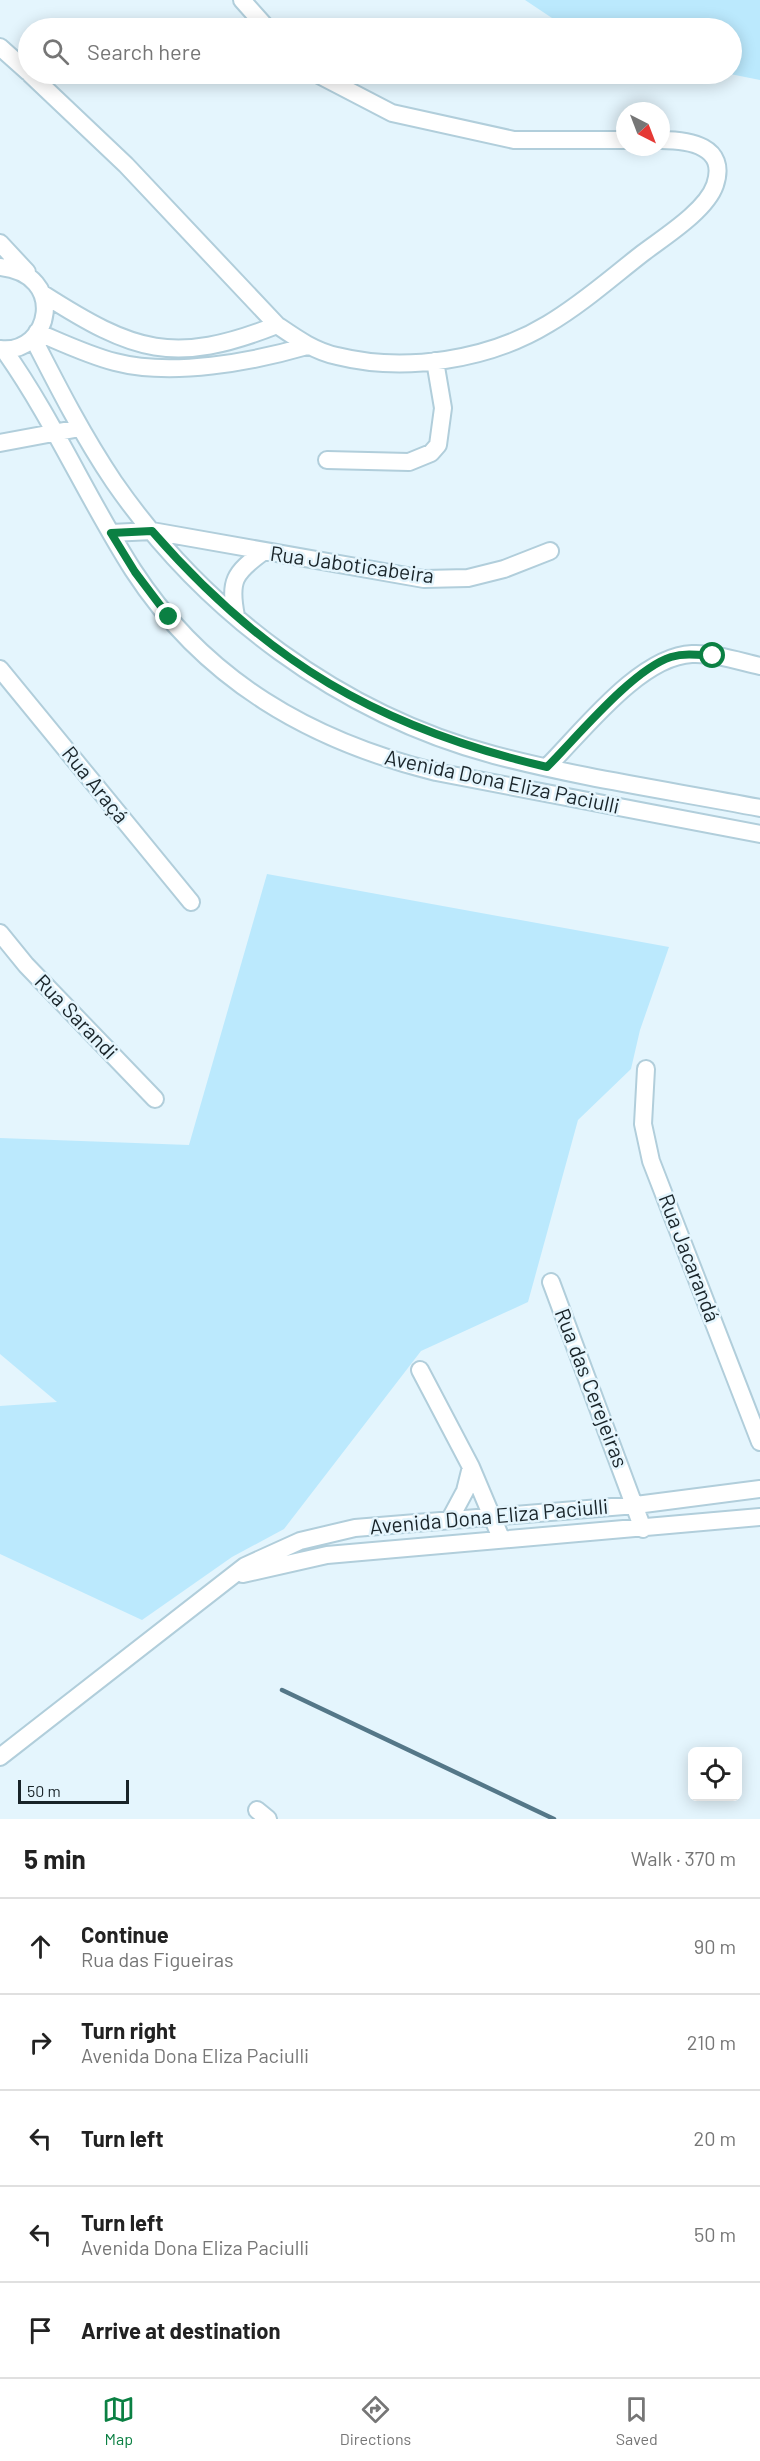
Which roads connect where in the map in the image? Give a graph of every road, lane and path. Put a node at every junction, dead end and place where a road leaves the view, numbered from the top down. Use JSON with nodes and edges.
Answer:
{"nodes":[{"id":1,"x":242,"y":0,"type":"edge"},
{"id":2,"x":258,"y":18,"type":"edge"},
{"id":3,"x":0,"y":47,"type":"edge"},
{"id":4,"x":18,"y":63,"type":"edge"},
{"id":5,"x":41,"y":84,"type":"edge"},
{"id":6,"x":336,"y":84,"type":"edge"},
{"id":7,"x":616,"y":140,"type":"edge"},
{"id":8,"x":670,"y":140,"type":"edge"},
{"id":9,"x":0,"y":243,"type":"edge"},
{"id":10,"x":0,"y":267,"type":"edge"},
{"id":11,"x":38,"y":287,"type":"junction"},
{"id":12,"x":277,"y":325,"type":"junction"},
{"id":13,"x":35,"y":335,"type":"junction"},
{"id":14,"x":307,"y":346,"type":"junction"},
{"id":15,"x":2,"y":349,"type":"edge"},
{"id":16,"x":435,"y":361,"type":"junction"},
{"id":17,"x":80,"y":428,"type":"junction"},
{"id":18,"x":54,"y":434,"type":"junction"},
{"id":19,"x":0,"y":443,"type":"edge"},
{"id":20,"x":327,"y":460,"type":"dead end"},
{"id":21,"x":152,"y":531,"type":"junction"},
{"id":22,"x":111,"y":533,"type":"junction"},
{"id":23,"x":550,"y":551,"type":"dead end"},
{"id":24,"x":263,"y":552,"type":"junction"},
{"id":25,"x":236,"y":616,"type":"junction"},
{"id":26,"x":760,"y":666,"type":"edge"},
{"id":27,"x":0,"y":669,"type":"edge"},
{"id":28,"x":547,"y":767,"type":"junction"},
{"id":29,"x":760,"y":808,"type":"edge"},
{"id":30,"x":760,"y":834,"type":"edge"},
{"id":31,"x":190,"y":902,"type":"dead end"},
{"id":32,"x":0,"y":933,"type":"edge"},
{"id":33,"x":646,"y":1069,"type":"dead end"},
{"id":34,"x":155,"y":1099,"type":"dead end"},
{"id":35,"x":551,"y":1282,"type":"dead end"},
{"id":36,"x":420,"y":1370,"type":"dead end"},
{"id":37,"x":760,"y":1443,"type":"edge"},
{"id":38,"x":471,"y":1467,"type":"junction"},
{"id":39,"x":760,"y":1489,"type":"edge"},
{"id":40,"x":636,"y":1504,"type":"junction"},
{"id":41,"x":493,"y":1515,"type":"junction"},
{"id":42,"x":760,"y":1517,"type":"edge"},
{"id":43,"x":450,"y":1519,"type":"junction"},
{"id":44,"x":643,"y":1528,"type":"junction"},
{"id":45,"x":501,"y":1539,"type":"junction"},
{"id":46,"x":228,"y":1578,"type":"junction"},
{"id":47,"x":0,"y":1757,"type":"edge"}],
"edges":[{"from":1,"to":2,"type":"street"},
{"from":3,"to":4,"type":"street"},
{"from":5,"to":12,"type":"street"},
{"from":6,"to":7,"type":"street"},
{"from":8,"to":16,"type":"street"},
{"from":9,"to":11,"type":"street"},
{"from":10,"to":11,"type":"street"},
{"from":11,"to":12,"type":"street"},
{"from":11,"to":13,"type":"street"},
{"from":12,"to":14,"type":"street"},
{"from":13,"to":14,"type":"street"},
{"from":13,"to":15,"type":"street"},
{"from":13,"to":17,"type":"street","name":"Avenida Dona Eliza Paciulli"},
{"from":14,"to":16,"type":"street"},
{"from":15,"to":18,"type":"street","name":"Avenida Dona Eliza Paciulli"},
{"from":16,"to":20,"type":"street"},
{"from":17,"to":18,"type":"street"},
{"from":17,"to":21,"type":"street","name":"Avenida Dona Eliza Paciulli"},
{"from":18,"to":19,"type":"street"},
{"from":18,"to":22,"type":"street","name":"Avenida Dona Eliza Paciulli"},
{"from":21,"to":22,"type":"street","name":"Rua Jaboticabeira"},
{"from":21,"to":24,"type":"street","name":"Rua Jaboticabeira"},
{"from":21,"to":25,"type":"street","name":"Avenida Dona Eliza Paciulli"},
{"from":22,"to":30,"type":"street","name":"Avenida Dona Eliza Paciulli"},
{"from":23,"to":24,"type":"street","name":"Rua Jaboticabeira"},
{"from":24,"to":25,"type":"street"},
{"from":25,"to":28,"type":"street","name":"Avenida Dona Eliza Paciulli"},
{"from":26,"to":28,"type":"street"},
{"from":27,"to":31,"type":"street","name":"Rua Araçá"},
{"from":28,"to":29,"type":"street","name":"Avenida Dona Eliza Paciulli"},
{"from":32,"to":34,"type":"street","name":"Rua Sarandi"},
{"from":33,"to":37,"type":"street","name":"Rua Jacarandá"},
{"from":35,"to":40,"type":"street","name":"Rua das Cerejeiras"},
{"from":36,"to":38,"type":"street"},
{"from":38,"to":41,"type":"street"},
{"from":38,"to":43,"type":"street"},
{"from":39,"to":40,"type":"street","name":"Avenida Dona Eliza Paciulli"},
{"from":40,"to":41,"type":"street","name":"Avenida Dona Eliza Paciulli"},
{"from":40,"to":44,"type":"street","name":"Rua das Cerejeiras"},
{"from":41,"to":43,"type":"street","name":"Avenida Dona Eliza Paciulli"},
{"from":41,"to":45,"type":"street"},
{"from":42,"to":44,"type":"street","name":"Avenida Dona Eliza Paciulli"},
{"from":43,"to":46,"type":"street","name":"Avenida Dona Eliza Paciulli"},
{"from":44,"to":45,"type":"street","name":"Avenida Dona Eliza Paciulli"},
{"from":45,"to":46,"type":"street","name":"Avenida Dona Eliza Paciulli"},
{"from":46,"to":47,"type":"street","name":"Avenida Dona Eliza Paciulli"}]}
